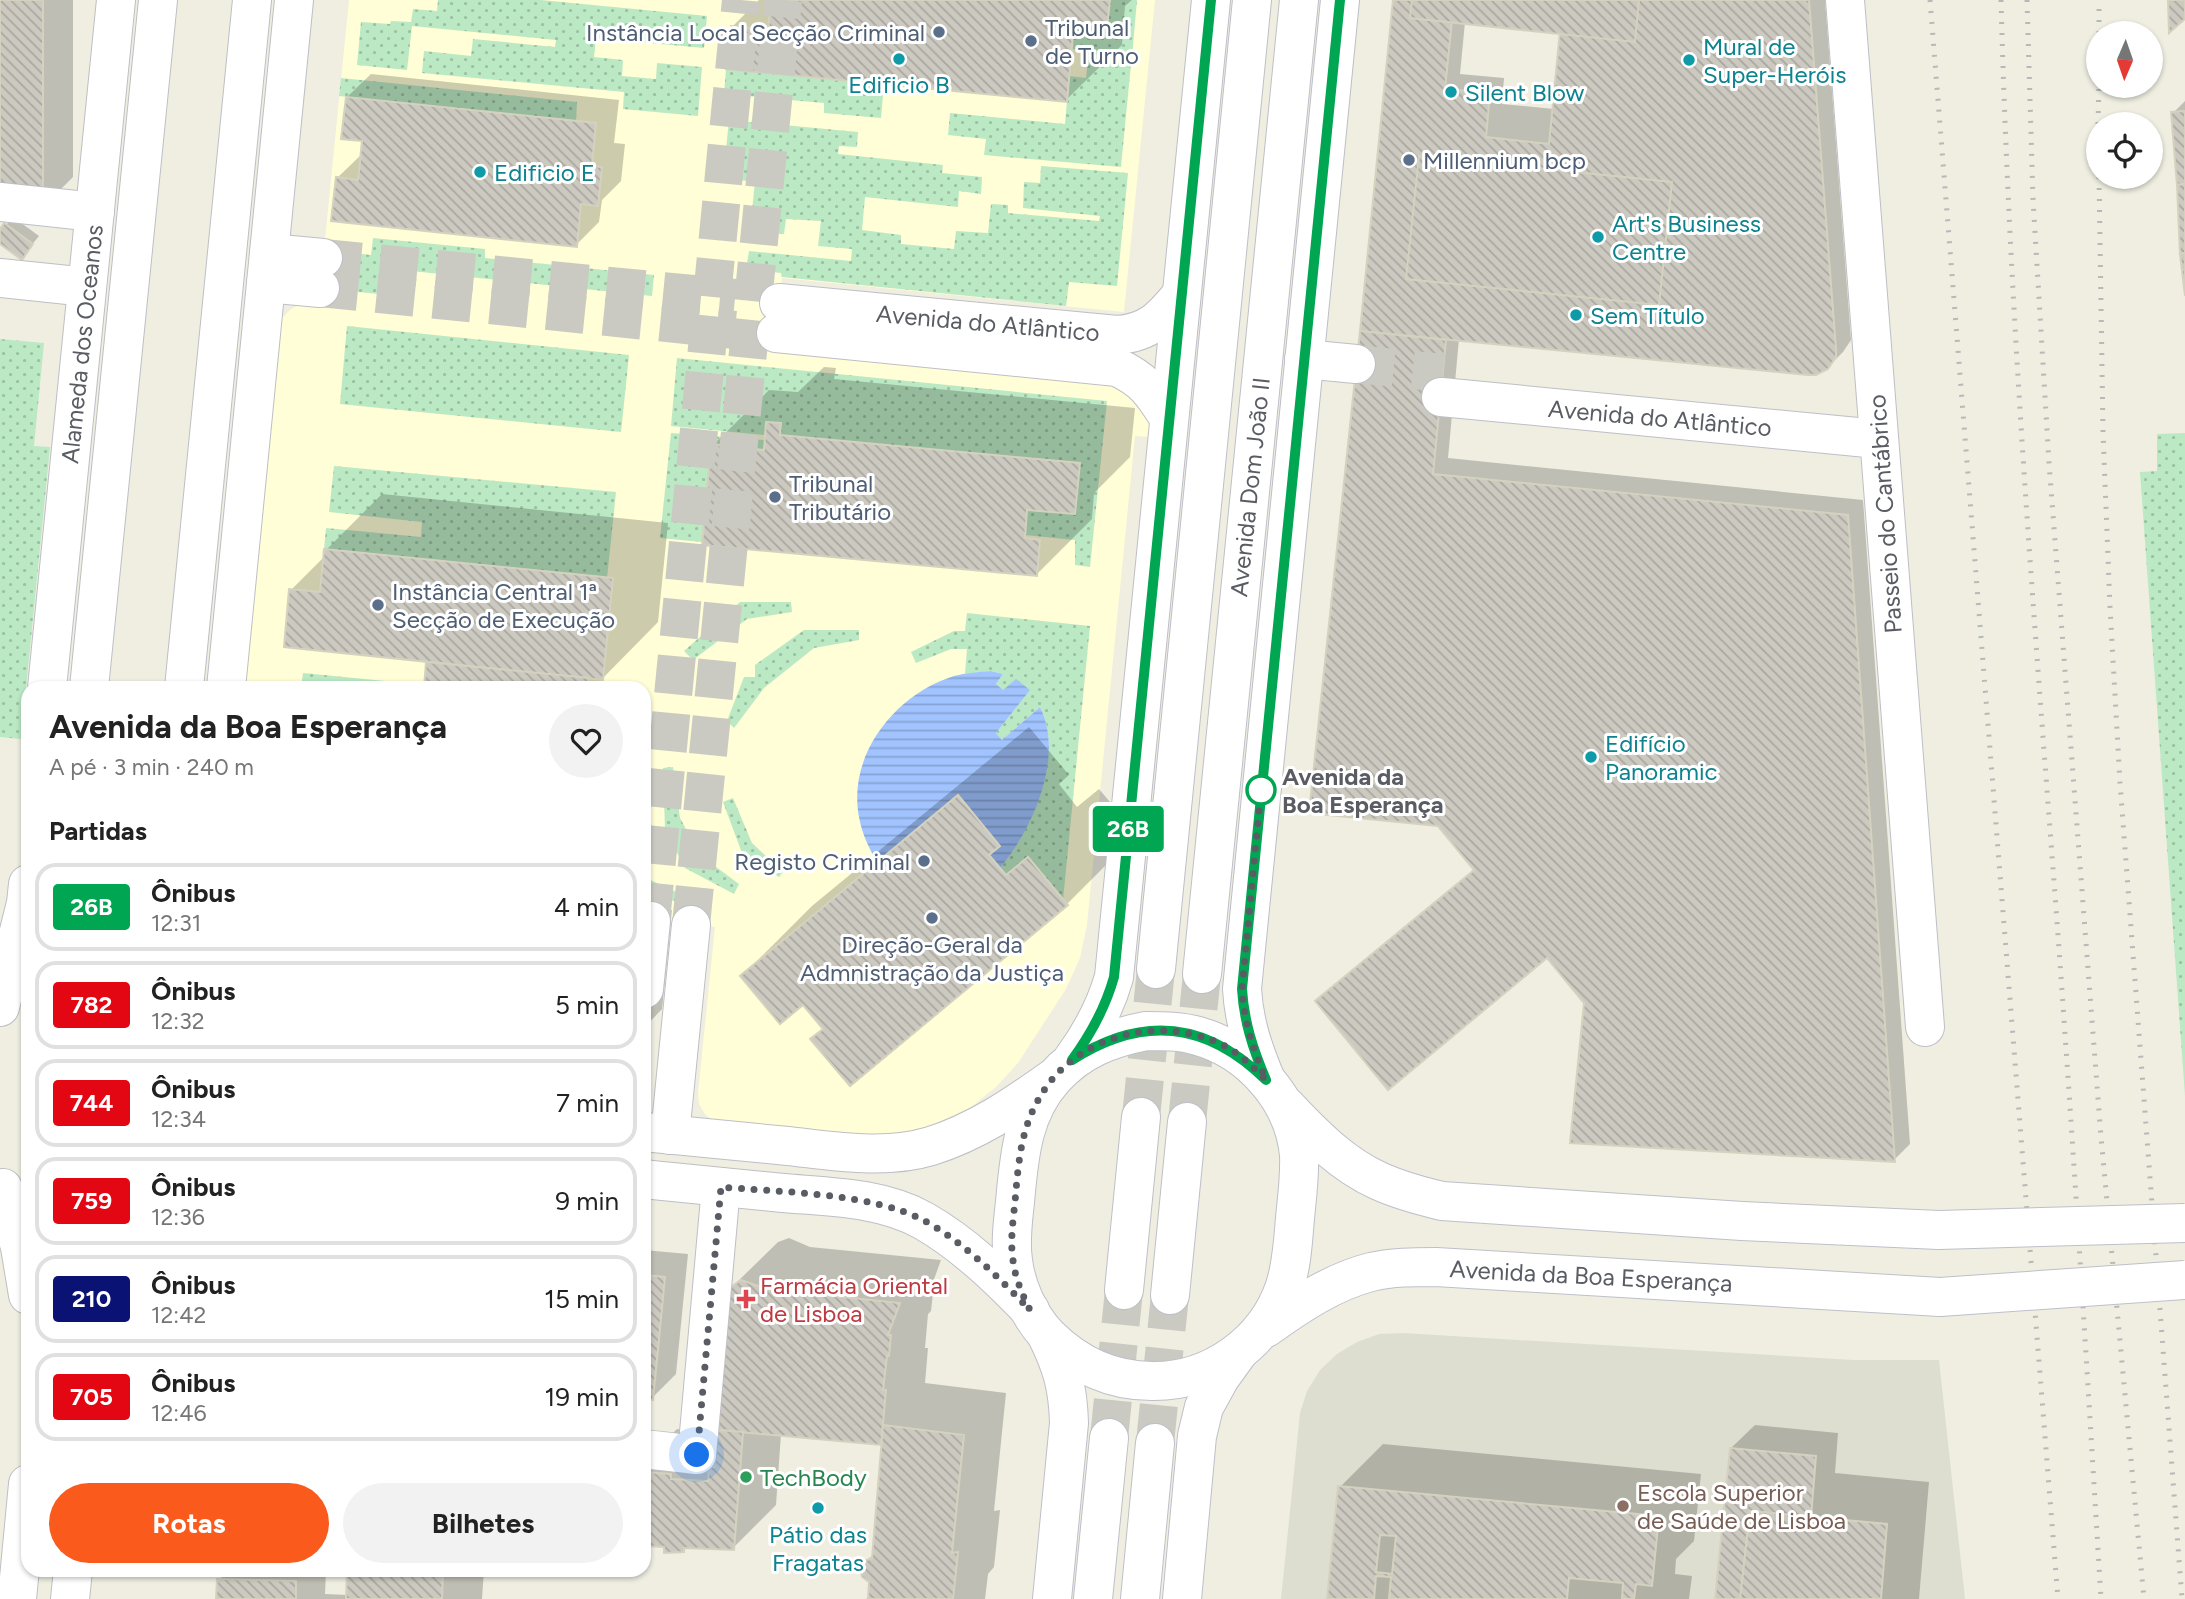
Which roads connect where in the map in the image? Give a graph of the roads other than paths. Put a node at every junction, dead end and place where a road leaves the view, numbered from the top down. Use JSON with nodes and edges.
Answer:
{"nodes":[{"id":1,"x":116,"y":0,"type":"edge"},
{"id":2,"x":158,"y":0,"type":"edge"},
{"id":3,"x":252,"y":0,"type":"edge"},
{"id":4,"x":294,"y":0,"type":"edge"},
{"id":5,"x":1211,"y":0,"type":"edge"},
{"id":6,"x":1252,"y":0,"type":"edge"},
{"id":7,"x":1298,"y":0,"type":"edge"},
{"id":8,"x":1340,"y":0,"type":"edge"},
{"id":9,"x":1845,"y":0,"type":"edge"},
{"id":10,"x":0,"y":202,"type":"edge"},
{"id":11,"x":95,"y":212,"type":"junction"},
{"id":12,"x":267,"y":268,"type":"junction"},
{"id":13,"x":321,"y":273,"type":"tunnel mouth"},
{"id":14,"x":0,"y":278,"type":"edge"},
{"id":15,"x":87,"y":287,"type":"junction"},
{"id":16,"x":1181,"y":295,"type":"junction"},
{"id":17,"x":1303,"y":371,"type":"junction"},
{"id":18,"x":1355,"y":376,"type":"tunnel mouth"},
{"id":19,"x":1442,"y":385,"type":"tunnel mouth"},
{"id":20,"x":1169,"y":418,"type":"junction"},
{"id":21,"x":1878,"y":426,"type":"junction"},
{"id":22,"x":48,"y":681,"type":"edge"},
{"id":23,"x":90,"y":681,"type":"edge"},
{"id":24,"x":185,"y":681,"type":"edge"},
{"id":25,"x":227,"y":681,"type":"edge"},
{"id":26,"x":21,"y":923,"type":"edge"},
{"id":27,"x":691,"y":925,"type":"tunnel mouth"},
{"id":28,"x":1156,"y":969,"type":"tunnel mouth"},
{"id":29,"x":1202,"y":974,"type":"tunnel mouth"},
{"id":30,"x":21,"y":994,"type":"edge"},
{"id":31,"x":0,"y":1009,"type":"edge"},
{"id":32,"x":1925,"y":1027,"type":"dead end"},
{"id":33,"x":1062,"y":1070,"type":"junction"},
{"id":34,"x":1274,"y":1091,"type":"junction"},
{"id":35,"x":1141,"y":1117,"type":"tunnel mouth"},
{"id":36,"x":1187,"y":1122,"type":"tunnel mouth"},
{"id":37,"x":657,"y":1133,"type":"edge"},
{"id":38,"x":651,"y":1180,"type":"edge"},
{"id":39,"x":721,"y":1187,"type":"junction"},
{"id":40,"x":10,"y":1192,"type":"edge"},
{"id":41,"x":2185,"y":1223,"type":"edge"},
{"id":42,"x":21,"y":1253,"type":"edge"},
{"id":43,"x":2185,"y":1280,"type":"edge"},
{"id":44,"x":1124,"y":1290,"type":"tunnel mouth"},
{"id":45,"x":1170,"y":1295,"type":"tunnel mouth"},
{"id":46,"x":1037,"y":1321,"type":"junction"},
{"id":47,"x":1249,"y":1342,"type":"junction"},
{"id":48,"x":1109,"y":1438,"type":"tunnel mouth"},
{"id":49,"x":1155,"y":1443,"type":"tunnel mouth"},
{"id":50,"x":651,"y":1450,"type":"edge"},
{"id":51,"x":21,"y":1474,"type":"edge"},
{"id":52,"x":0,"y":1497,"type":"edge"},
{"id":53,"x":21,"y":1557,"type":"edge"},
{"id":54,"x":72,"y":1577,"type":"edge"},
{"id":55,"x":17,"y":1599,"type":"edge"},
{"id":56,"x":70,"y":1599,"type":"edge"},
{"id":57,"x":1052,"y":1599,"type":"edge"},
{"id":58,"x":1093,"y":1599,"type":"edge"},
{"id":59,"x":1140,"y":1599,"type":"edge"},
{"id":60,"x":1182,"y":1599,"type":"edge"}],
"edges":[{"from":1,"to":11,"type":"street","name":"Alameda dos Oceanos"},
{"from":2,"to":23,"type":"street","name":"Alameda dos Oceanos"},
{"from":3,"to":24,"type":"street"},
{"from":4,"to":12,"type":"street"},
{"from":5,"to":16,"type":"street"},
{"from":6,"to":28,"type":"street","name":"Avenida Dom João II"},
{"from":7,"to":29,"type":"street","name":"Avenida Dom João II"},
{"from":8,"to":17,"type":"street","name":"Avenida Dom João II"},
{"from":9,"to":21,"type":"street","name":"Passeio do Cantábrico"},
{"from":10,"to":11,"type":"street"},
{"from":11,"to":15,"type":"street","name":"Alameda dos Oceanos"},
{"from":12,"to":13,"type":"street"},
{"from":12,"to":25,"type":"street"},
{"from":14,"to":15,"type":"street"},
{"from":15,"to":22,"type":"street","name":"Alameda dos Oceanos"},
{"from":16,"to":20,"type":"street"},
{"from":16,"to":20,"type":"street","name":"Avenida do Atlântico"},
{"from":17,"to":18,"type":"street"},
{"from":17,"to":34,"type":"street","name":"Avenida Dom João II"},
{"from":19,"to":21,"type":"street","name":"Avenida do Atlântico"},
{"from":20,"to":33,"type":"street"},
{"from":21,"to":32,"type":"street","name":"Passeio do Cantábrico"},
{"from":26,"to":31,"type":"street"},
{"from":27,"to":37,"type":"street"},
{"from":30,"to":31,"type":"street"},
{"from":33,"to":34,"type":"street"},
{"from":33,"to":37,"type":"street"},
{"from":33,"to":46,"type":"street"},
{"from":34,"to":41,"type":"street","bridge":true},
{"from":34,"to":47,"type":"street","name":"Avenida Dom João II"},
{"from":35,"to":44,"type":"street"},
{"from":36,"to":45,"type":"street"},
{"from":38,"to":39,"type":"street"},
{"from":39,"to":46,"type":"street"},
{"from":39,"to":50,"type":"street"},
{"from":40,"to":42,"type":"street"},
{"from":43,"to":47,"type":"street","name":"Avenida da Boa Esperança","bridge":true},
{"from":46,"to":47,"type":"street"},
{"from":46,"to":57,"type":"street"},
{"from":47,"to":60,"type":"street"},
{"from":48,"to":58,"type":"street"},
{"from":49,"to":59,"type":"street"},
{"from":51,"to":52,"type":"street"},
{"from":53,"to":55,"type":"street"},
{"from":54,"to":56,"type":"street"}]}
